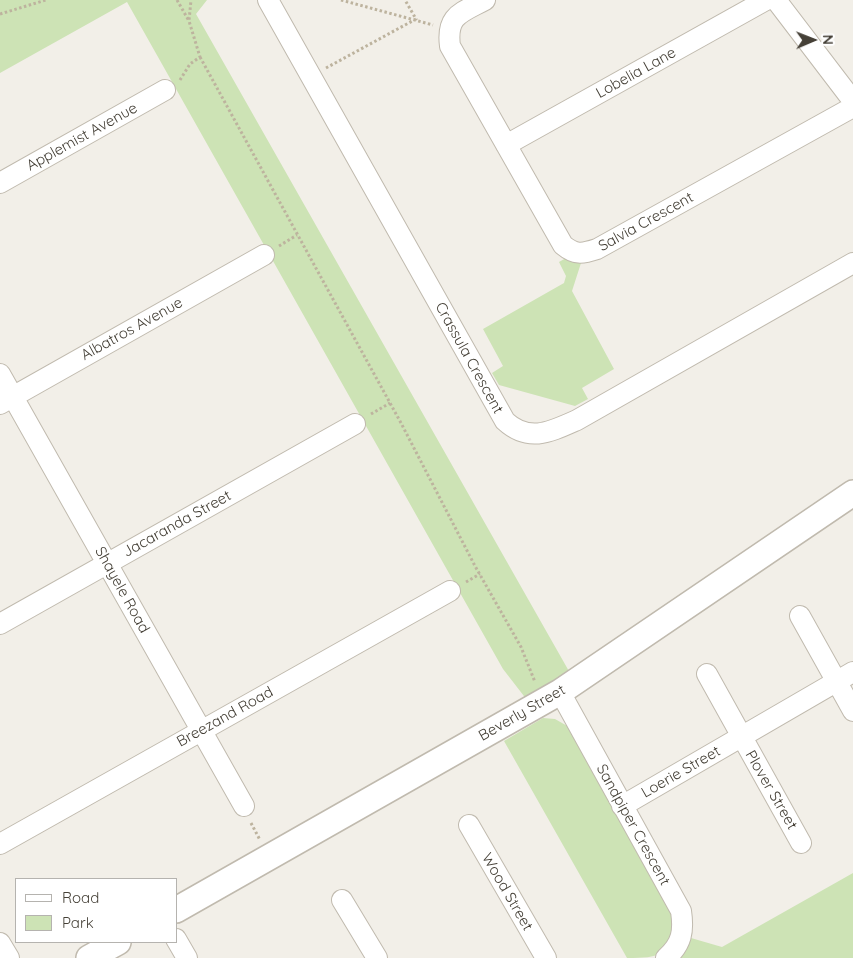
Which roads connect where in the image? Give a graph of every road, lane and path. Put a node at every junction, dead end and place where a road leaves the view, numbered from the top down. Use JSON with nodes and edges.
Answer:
{"nodes":[{"id":1,"x":46,"y":0,"type":"edge"},
{"id":2,"x":177,"y":0,"type":"edge"},
{"id":3,"x":192,"y":0,"type":"edge"},
{"id":4,"x":268,"y":0,"type":"edge"},
{"id":5,"x":341,"y":0,"type":"edge"},
{"id":6,"x":405,"y":0,"type":"edge"},
{"id":7,"x":485,"y":0,"type":"edge"},
{"id":8,"x":766,"y":0,"type":"edge"},
{"id":9,"x":776,"y":0,"type":"edge"},
{"id":10,"x":0,"y":14,"type":"edge"},
{"id":11,"x":416,"y":19,"type":"junction"},
{"id":12,"x":189,"y":21,"type":"junction"},
{"id":13,"x":448,"y":30,"type":"junction"},
{"id":14,"x":200,"y":57,"type":"junction"},
{"id":15,"x":310,"y":77,"type":"junction"},
{"id":16,"x":165,"y":90,"type":"joint"},
{"id":17,"x":853,"y":101,"type":"edge"},
{"id":18,"x":853,"y":107,"type":"edge"},
{"id":19,"x":506,"y":145,"type":"junction"},
{"id":20,"x":0,"y":183,"type":"edge"},
{"id":21,"x":264,"y":255,"type":"dead end"},
{"id":22,"x":853,"y":263,"type":"edge"},
{"id":23,"x":0,"y":374,"type":"edge"},
{"id":24,"x":6,"y":400,"type":"edge"},
{"id":25,"x":390,"y":403,"type":"junction"},
{"id":26,"x":355,"y":424,"type":"joint"},
{"id":27,"x":853,"y":492,"type":"edge"},
{"id":28,"x":106,"y":564,"type":"junction"},
{"id":29,"x":450,"y":591,"type":"dead end"},
{"id":30,"x":800,"y":616,"type":"dead end"},
{"id":31,"x":0,"y":624,"type":"edge"},
{"id":32,"x":707,"y":674,"type":"dead end"},
{"id":33,"x":845,"y":677,"type":"edge"},
{"id":34,"x":552,"y":696,"type":"junction"},
{"id":35,"x":853,"y":711,"type":"edge"},
{"id":36,"x":201,"y":731,"type":"junction"},
{"id":37,"x":740,"y":737,"type":"junction"},
{"id":38,"x":244,"y":806,"type":"joint"},
{"id":39,"x":622,"y":806,"type":"junction"},
{"id":40,"x":469,"y":825,"type":"dead end"},
{"id":41,"x":802,"y":843,"type":"dead end"},
{"id":42,"x":0,"y":844,"type":"edge"},
{"id":43,"x":269,"y":858,"type":"junction"},
{"id":44,"x":342,"y":900,"type":"dead end"},
{"id":45,"x":178,"y":909,"type":"edge"},
{"id":46,"x":178,"y":942,"type":"edge"},
{"id":47,"x":0,"y":943,"type":"edge"},
{"id":48,"x":116,"y":943,"type":"edge"},
{"id":49,"x":9,"y":958,"type":"edge"},
{"id":50,"x":89,"y":958,"type":"edge"},
{"id":51,"x":187,"y":958,"type":"edge"},
{"id":52,"x":377,"y":958,"type":"edge"},
{"id":53,"x":546,"y":958,"type":"edge"},
{"id":54,"x":666,"y":958,"type":"edge"}],
"edges":[{"from":1,"to":10,"type":"path"},
{"from":2,"to":12,"type":"path"},
{"from":3,"to":12,"type":"path"},
{"from":4,"to":15,"type":"street","name":"Crassula Crescent"},
{"from":5,"to":11,"type":"path"},
{"from":6,"to":11,"type":"path"},
{"from":7,"to":13,"type":"street"},
{"from":8,"to":19,"type":"street","name":"Lobelia Lane"},
{"from":9,"to":17,"type":"street"},
{"from":11,"to":13,"type":"path"},
{"from":11,"to":15,"type":"path"},
{"from":12,"to":14,"type":"path"},
{"from":13,"to":19,"type":"street","name":"Salvia Crescent"},
{"from":14,"to":16,"type":"path"},
{"from":14,"to":25,"type":"path"},
{"from":15,"to":22,"type":"street","name":"Crassula Crescent"},
{"from":16,"to":20,"type":"street","name":"Applemist Avenue"},
{"from":18,"to":19,"type":"street","name":"Salvia Crescent"},
{"from":21,"to":24,"type":"street","name":"Albatros Avenue"},
{"from":23,"to":24,"type":"street","name":"Shayele Road"},
{"from":24,"to":28,"type":"street","name":"Shayele Road"},
{"from":25,"to":26,"type":"path"},
{"from":25,"to":34,"type":"path"},
{"from":26,"to":28,"type":"street","name":"Jacaranda Street"},
{"from":27,"to":34,"type":"street","name":"Beverly Street"},
{"from":28,"to":31,"type":"street","name":"Jacaranda Street"},
{"from":28,"to":36,"type":"street","name":"Shayele Road"},
{"from":29,"to":36,"type":"street","name":"Breezand Road"},
{"from":30,"to":33,"type":"street"},
{"from":32,"to":37,"type":"street"},
{"from":33,"to":35,"type":"street"},
{"from":33,"to":37,"type":"street","name":"Loerie Street"},
{"from":34,"to":39,"type":"street","name":"Sandpiper Crescent"},
{"from":34,"to":43,"type":"street","name":"Beverly Street"},
{"from":36,"to":38,"type":"street","name":"Shayele Road"},
{"from":36,"to":42,"type":"street","name":"Breezand Road"},
{"from":37,"to":39,"type":"street","name":"Loerie Street"},
{"from":37,"to":41,"type":"street","name":"Plover Street"},
{"from":38,"to":43,"type":"path"},
{"from":39,"to":54,"type":"street","name":"Sandpiper Crescent"},
{"from":40,"to":53,"type":"street","name":"Wood Street"},
{"from":43,"to":45,"type":"street","name":"Beverly Street"},
{"from":44,"to":52,"type":"street"},
{"from":46,"to":51,"type":"street"},
{"from":47,"to":49,"type":"street"},
{"from":48,"to":50,"type":"street"}]}
